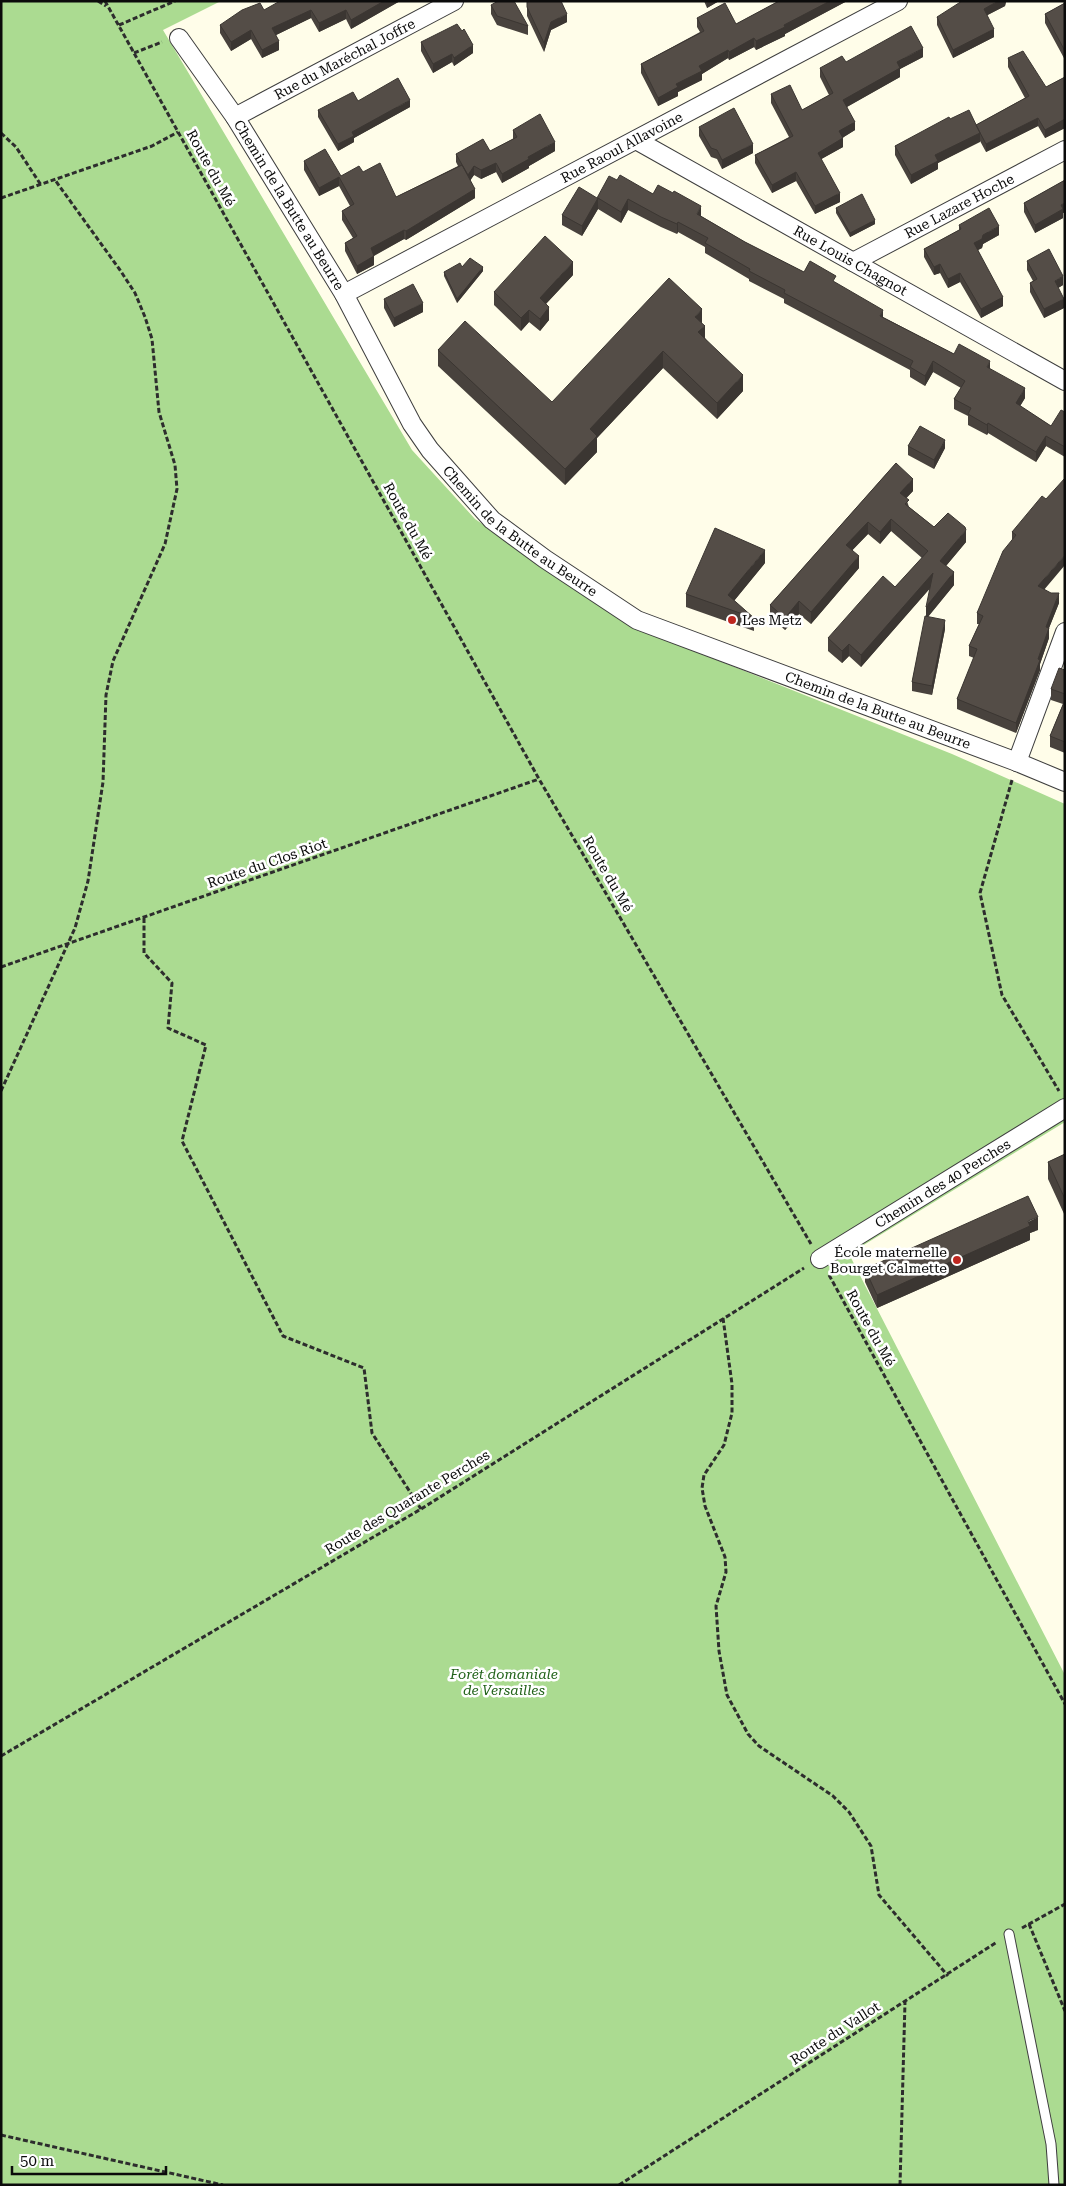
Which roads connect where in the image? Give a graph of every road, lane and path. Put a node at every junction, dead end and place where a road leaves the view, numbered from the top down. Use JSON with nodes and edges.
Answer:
{"nodes":[{"id":1,"x":98,"y":1,"type":"edge"},
{"id":2,"x":105,"y":1,"type":"edge"},
{"id":3,"x":175,"y":1,"type":"edge"},
{"id":4,"x":454,"y":1,"type":"edge"},
{"id":5,"x":898,"y":1,"type":"edge"},
{"id":6,"x":108,"y":7,"type":"junction"},
{"id":7,"x":119,"y":25,"type":"junction"},
{"id":8,"x":179,"y":38,"type":"joint"},
{"id":9,"x":134,"y":53,"type":"junction"},
{"id":10,"x":235,"y":117,"type":"junction"},
{"id":11,"x":178,"y":132,"type":"junction"},
{"id":12,"x":1,"y":133,"type":"edge"},
{"id":13,"x":636,"y":140,"type":"junction"},
{"id":14,"x":1065,"y":150,"type":"edge"},
{"id":15,"x":55,"y":180,"type":"junction"},
{"id":16,"x":41,"y":184,"type":"junction"},
{"id":17,"x":1,"y":198,"type":"edge"},
{"id":18,"x":853,"y":262,"type":"junction"},
{"id":19,"x":344,"y":294,"type":"junction"},
{"id":20,"x":1065,"y":381,"type":"edge"},
{"id":21,"x":1065,"y":632,"type":"edge"},
{"id":22,"x":1018,"y":762,"type":"junction"},
{"id":23,"x":539,"y":779,"type":"junction"},
{"id":24,"x":1065,"y":782,"type":"edge"},
{"id":25,"x":144,"y":918,"type":"junction"},
{"id":26,"x":68,"y":945,"type":"junction"},
{"id":27,"x":1,"y":967,"type":"edge"},
{"id":28,"x":1,"y":1091,"type":"edge"},
{"id":29,"x":1062,"y":1101,"type":"edge"},
{"id":30,"x":820,"y":1259,"type":"junction"},
{"id":31,"x":723,"y":1318,"type":"junction"},
{"id":32,"x":420,"y":1508,"type":"junction"},
{"id":33,"x":1065,"y":1704,"type":"edge"},
{"id":34,"x":1,"y":1756,"type":"edge"},
{"id":35,"x":1065,"y":1904,"type":"edge"},
{"id":36,"x":1029,"y":1924,"type":"junction"},
{"id":37,"x":1009,"y":1934,"type":"junction"},
{"id":38,"x":948,"y":1976,"type":"junction"},
{"id":39,"x":905,"y":2002,"type":"junction"},
{"id":40,"x":1065,"y":2011,"type":"edge"},
{"id":41,"x":1,"y":2135,"type":"edge"},
{"id":42,"x":223,"y":2185,"type":"edge"},
{"id":43,"x":619,"y":2185,"type":"edge"},
{"id":44,"x":900,"y":2185,"type":"edge"},
{"id":45,"x":1054,"y":2185,"type":"edge"}],
"edges":[{"from":1,"to":6,"type":"path"},
{"from":2,"to":6,"type":"path","name":"Route du Mé"},
{"from":3,"to":7,"type":"path"},
{"from":4,"to":10,"type":"street","name":"Rue du Maréchal Joffre"},
{"from":5,"to":13,"type":"street","name":"Rue Raoul Allavoine"},
{"from":6,"to":7,"type":"path","name":"Route du Mé"},
{"from":7,"to":9,"type":"path","name":"Route du Mé"},
{"from":8,"to":9,"type":"path"},
{"from":8,"to":10,"type":"street","name":"Chemin de la Butte au Beurre"},
{"from":9,"to":11,"type":"path","name":"Route du Mé"},
{"from":10,"to":19,"type":"street","name":"Chemin de la Butte au Beurre"},
{"from":11,"to":15,"type":"path"},
{"from":11,"to":23,"type":"path","name":"Route du Mé"},
{"from":12,"to":16,"type":"path"},
{"from":13,"to":18,"type":"street","name":"Rue Louis Chagnot"},
{"from":13,"to":19,"type":"street","name":"Rue Raoul Allavoine"},
{"from":14,"to":18,"type":"street","name":"Rue Lazare Hoche"},
{"from":15,"to":16,"type":"path"},
{"from":15,"to":26,"type":"path"},
{"from":16,"to":17,"type":"path"},
{"from":18,"to":20,"type":"street","name":"Rue Louis Chagnot"},
{"from":19,"to":22,"type":"street","name":"Chemin de la Butte au Beurre"},
{"from":21,"to":22,"type":"street"},
{"from":22,"to":24,"type":"street","name":"Chemin de la Butte au Beurre"},
{"from":22,"to":29,"type":"path"},
{"from":23,"to":25,"type":"path","name":"Route du Clos Riot"},
{"from":23,"to":30,"type":"path","name":"Route du Mé"},
{"from":25,"to":26,"type":"path","name":"Route du Clos Riot"},
{"from":25,"to":32,"type":"path"},
{"from":26,"to":27,"type":"path","name":"Route du Clos Riot"},
{"from":26,"to":28,"type":"path"},
{"from":29,"to":30,"type":"street","name":"Chemin des 40 Perches"},
{"from":30,"to":31,"type":"path","name":"Route des Quarante Perches"},
{"from":30,"to":33,"type":"path","name":"Route du Mé"},
{"from":31,"to":32,"type":"path","name":"Route des Quarante Perches"},
{"from":31,"to":38,"type":"path"},
{"from":32,"to":34,"type":"path","name":"Route des Quarante Perches"},
{"from":35,"to":36,"type":"path","name":"Route du Vallot"},
{"from":36,"to":37,"type":"path","name":"Route du Vallot"},
{"from":36,"to":40,"type":"path"},
{"from":37,"to":38,"type":"path","name":"Route du Vallot"},
{"from":37,"to":45,"type":"lane"},
{"from":38,"to":39,"type":"path","name":"Route du Vallot"},
{"from":39,"to":43,"type":"path","name":"Route du Vallot"},
{"from":39,"to":44,"type":"path"},
{"from":41,"to":42,"type":"path"}]}
